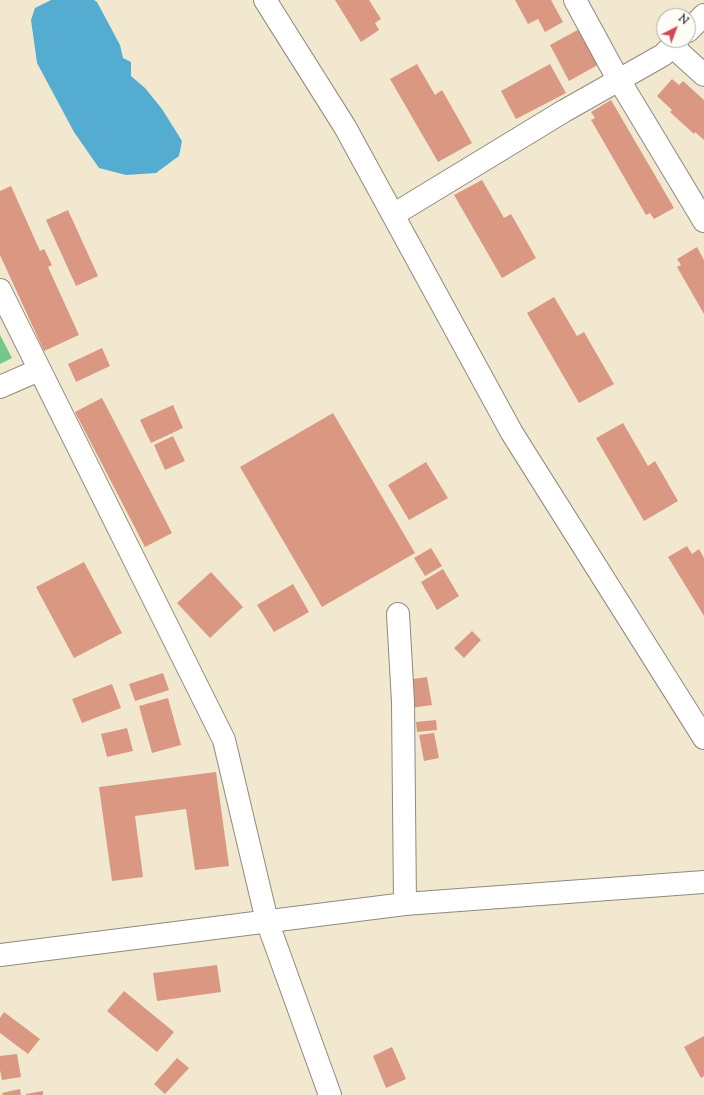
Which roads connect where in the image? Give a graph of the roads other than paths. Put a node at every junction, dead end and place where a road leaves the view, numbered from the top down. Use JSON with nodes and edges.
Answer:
{"nodes":[{"id":1,"x":265,"y":0,"type":"edge"},
{"id":2,"x":575,"y":0,"type":"edge"},
{"id":3,"x":704,"y":15,"type":"edge"},
{"id":4,"x":696,"y":22,"type":"edge"},
{"id":5,"x":670,"y":48,"type":"edge"},
{"id":6,"x":680,"y":48,"type":"edge"},
{"id":7,"x":704,"y":75,"type":"edge"},
{"id":8,"x":392,"y":215,"type":"junction"},
{"id":9,"x":704,"y":221,"type":"edge"},
{"id":10,"x":0,"y":290,"type":"edge"},
{"id":11,"x":39,"y":370,"type":"junction"},
{"id":12,"x":0,"y":387,"type":"edge"},
{"id":13,"x":398,"y":614,"type":"dead end"},
{"id":14,"x":704,"y":738,"type":"edge"},
{"id":15,"x":704,"y":882,"type":"edge"},
{"id":16,"x":405,"y":904,"type":"junction"},
{"id":17,"x":267,"y":921,"type":"junction"},
{"id":18,"x":0,"y":955,"type":"edge"},
{"id":19,"x":330,"y":1095,"type":"edge"}],
"edges":[{"from":1,"to":8,"type":"street"},
{"from":2,"to":9,"type":"street"},
{"from":3,"to":4,"type":"street"},
{"from":5,"to":8,"type":"street"},
{"from":6,"to":7,"type":"street"},
{"from":8,"to":14,"type":"street"},
{"from":10,"to":11,"type":"street"},
{"from":11,"to":12,"type":"street"},
{"from":11,"to":17,"type":"street"},
{"from":13,"to":16,"type":"street"},
{"from":15,"to":16,"type":"street"},
{"from":16,"to":17,"type":"street"},
{"from":17,"to":18,"type":"street"},
{"from":17,"to":19,"type":"street"}]}
